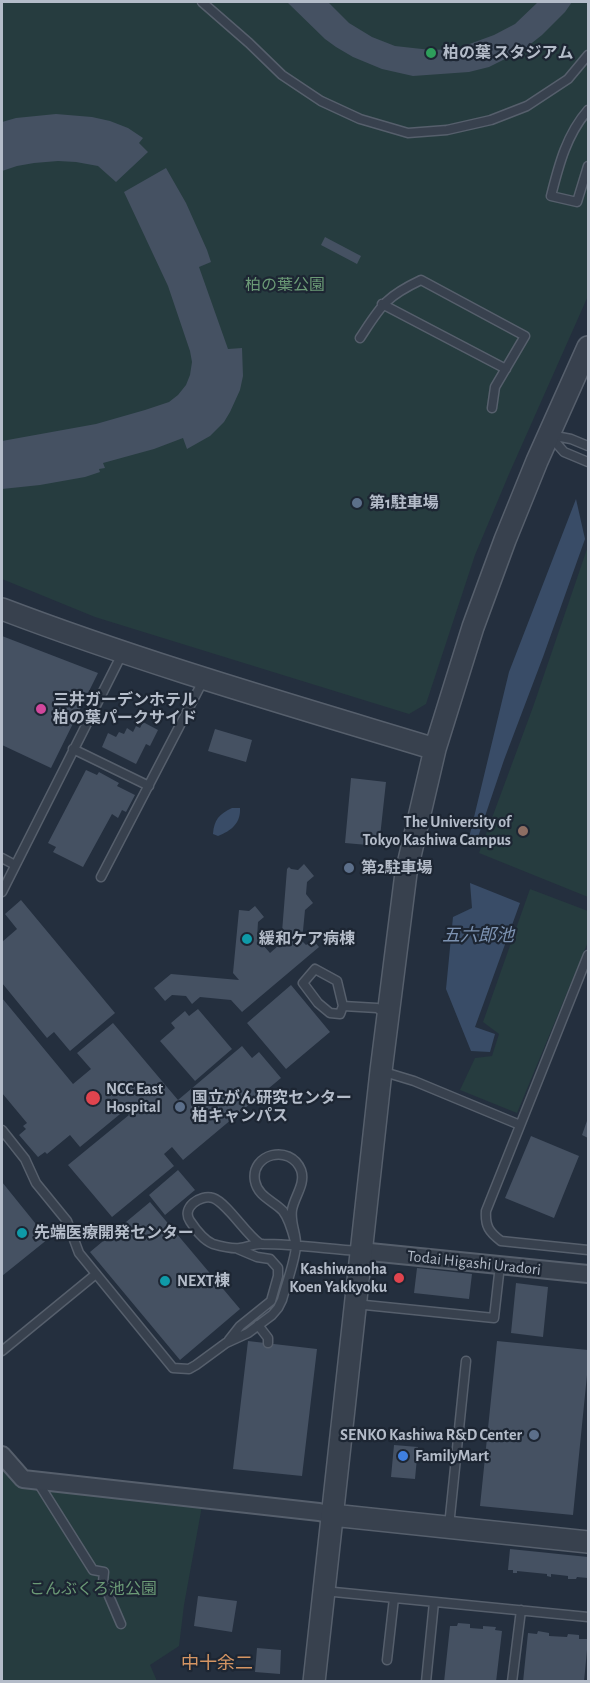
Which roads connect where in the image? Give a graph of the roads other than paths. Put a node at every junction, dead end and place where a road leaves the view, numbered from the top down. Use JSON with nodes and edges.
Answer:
{"nodes":[{"id":1,"x":202,"y":2,"type":"edge"},
{"id":2,"x":588,"y":55,"type":"edge"},
{"id":3,"x":588,"y":110,"type":"edge"},
{"id":4,"x":588,"y":166,"type":"edge"},
{"id":5,"x":382,"y":304,"type":"junction"},
{"id":6,"x":360,"y":338,"type":"dead end"},
{"id":7,"x":588,"y":346,"type":"edge"},
{"id":8,"x":507,"y":369,"type":"junction"},
{"id":9,"x":492,"y":408,"type":"dead end"},
{"id":10,"x":549,"y":435,"type":"junction"},
{"id":11,"x":588,"y":446,"type":"edge"},
{"id":12,"x":588,"y":462,"type":"edge"},
{"id":13,"x":2,"y":609,"type":"edge"},
{"id":14,"x":122,"y":652,"type":"junction"},
{"id":15,"x":204,"y":679,"type":"junction"},
{"id":16,"x":73,"y":749,"type":"junction"},
{"id":17,"x":435,"y":749,"type":"junction"},
{"id":18,"x":149,"y":786,"type":"junction"},
{"id":19,"x":2,"y":858,"type":"edge"},
{"id":20,"x":15,"y":865,"type":"junction"},
{"id":21,"x":101,"y":877,"type":"dead end"},
{"id":22,"x":2,"y":892,"type":"edge"},
{"id":23,"x":588,"y":955,"type":"edge"},
{"id":24,"x":343,"y":1006,"type":"junction"},
{"id":25,"x":388,"y":1014,"type":"junction"},
{"id":26,"x":381,"y":1071,"type":"junction"},
{"id":27,"x":520,"y":1125,"type":"junction"},
{"id":28,"x":2,"y":1130,"type":"edge"},
{"id":29,"x":259,"y":1244,"type":"junction"},
{"id":30,"x":296,"y":1245,"type":"junction"},
{"id":31,"x":238,"y":1249,"type":"junction"},
{"id":32,"x":360,"y":1251,"type":"junction"},
{"id":33,"x":588,"y":1251,"type":"edge"},
{"id":34,"x":500,"y":1265,"type":"junction"},
{"id":35,"x":96,"y":1274,"type":"junction"},
{"id":36,"x":588,"y":1274,"type":"edge"},
{"id":37,"x":355,"y":1304,"type":"junction"},
{"id":38,"x":258,"y":1325,"type":"junction"},
{"id":39,"x":226,"y":1343,"type":"junction"},
{"id":40,"x":267,"y":1343,"type":"dead end"},
{"id":41,"x":2,"y":1351,"type":"edge"},
{"id":42,"x":466,"y":1361,"type":"dead end"},
{"id":43,"x":2,"y":1455,"type":"edge"},
{"id":44,"x":37,"y":1481,"type":"junction"},
{"id":45,"x":332,"y":1515,"type":"junction"},
{"id":46,"x":449,"y":1527,"type":"junction"},
{"id":47,"x":588,"y":1542,"type":"edge"},
{"id":48,"x":324,"y":1591,"type":"junction"},
{"id":49,"x":394,"y":1598,"type":"junction"},
{"id":50,"x":435,"y":1602,"type":"junction"},
{"id":51,"x":521,"y":1610,"type":"junction"},
{"id":52,"x":588,"y":1617,"type":"edge"},
{"id":53,"x":121,"y":1624,"type":"dead end"},
{"id":54,"x":387,"y":1660,"type":"dead end"},
{"id":55,"x":314,"y":1682,"type":"edge"},
{"id":56,"x":426,"y":1682,"type":"edge"},
{"id":57,"x":512,"y":1682,"type":"edge"}],
"edges":[{"from":1,"to":2,"type":"lane"},
{"from":3,"to":4,"type":"lane"},
{"from":5,"to":6,"type":"lane"},
{"from":5,"to":8,"type":"lane"},
{"from":5,"to":8,"type":"lane"},
{"from":7,"to":10,"type":"street"},
{"from":8,"to":9,"type":"lane"},
{"from":10,"to":11,"type":"lane"},
{"from":10,"to":12,"type":"lane"},
{"from":10,"to":17,"type":"street"},
{"from":13,"to":14,"type":"street"},
{"from":14,"to":15,"type":"street"},
{"from":14,"to":16,"type":"lane"},
{"from":15,"to":17,"type":"street"},
{"from":15,"to":18,"type":"lane"},
{"from":16,"to":18,"type":"lane"},
{"from":16,"to":20,"type":"lane"},
{"from":17,"to":25,"type":"street"},
{"from":18,"to":21,"type":"lane"},
{"from":19,"to":20,"type":"lane"},
{"from":20,"to":22,"type":"lane"},
{"from":23,"to":27,"type":"lane"},
{"from":24,"to":24,"type":"lane"},
{"from":24,"to":25,"type":"lane"},
{"from":25,"to":26,"type":"street"},
{"from":26,"to":27,"type":"lane"},
{"from":26,"to":32,"type":"street"},
{"from":27,"to":33,"type":"lane"},
{"from":28,"to":35,"type":"lane"},
{"from":29,"to":30,"type":"lane"},
{"from":29,"to":31,"type":"lane"},
{"from":29,"to":31,"type":"lane"},
{"from":30,"to":30,"type":"lane"},
{"from":30,"to":32,"type":"lane"},
{"from":30,"to":38,"type":"lane"},
{"from":31,"to":39,"type":"lane"},
{"from":32,"to":34,"type":"street","name":"Todai Higashi Uradori"},
{"from":32,"to":37,"type":"street"},
{"from":34,"to":36,"type":"street","name":"Todai Higashi Uradori"},
{"from":34,"to":37,"type":"lane"},
{"from":35,"to":39,"type":"lane"},
{"from":35,"to":41,"type":"lane"},
{"from":37,"to":45,"type":"street"},
{"from":38,"to":39,"type":"lane"},
{"from":38,"to":40,"type":"lane"},
{"from":42,"to":46,"type":"lane"},
{"from":43,"to":44,"type":"street"},
{"from":44,"to":45,"type":"street"},
{"from":44,"to":53,"type":"lane"},
{"from":45,"to":46,"type":"street"},
{"from":45,"to":48,"type":"street"},
{"from":46,"to":47,"type":"street"},
{"from":48,"to":49,"type":"lane"},
{"from":48,"to":55,"type":"street"},
{"from":49,"to":50,"type":"lane"},
{"from":49,"to":54,"type":"lane"},
{"from":50,"to":51,"type":"lane"},
{"from":50,"to":56,"type":"lane"},
{"from":51,"to":52,"type":"lane"},
{"from":51,"to":57,"type":"lane"}]}
